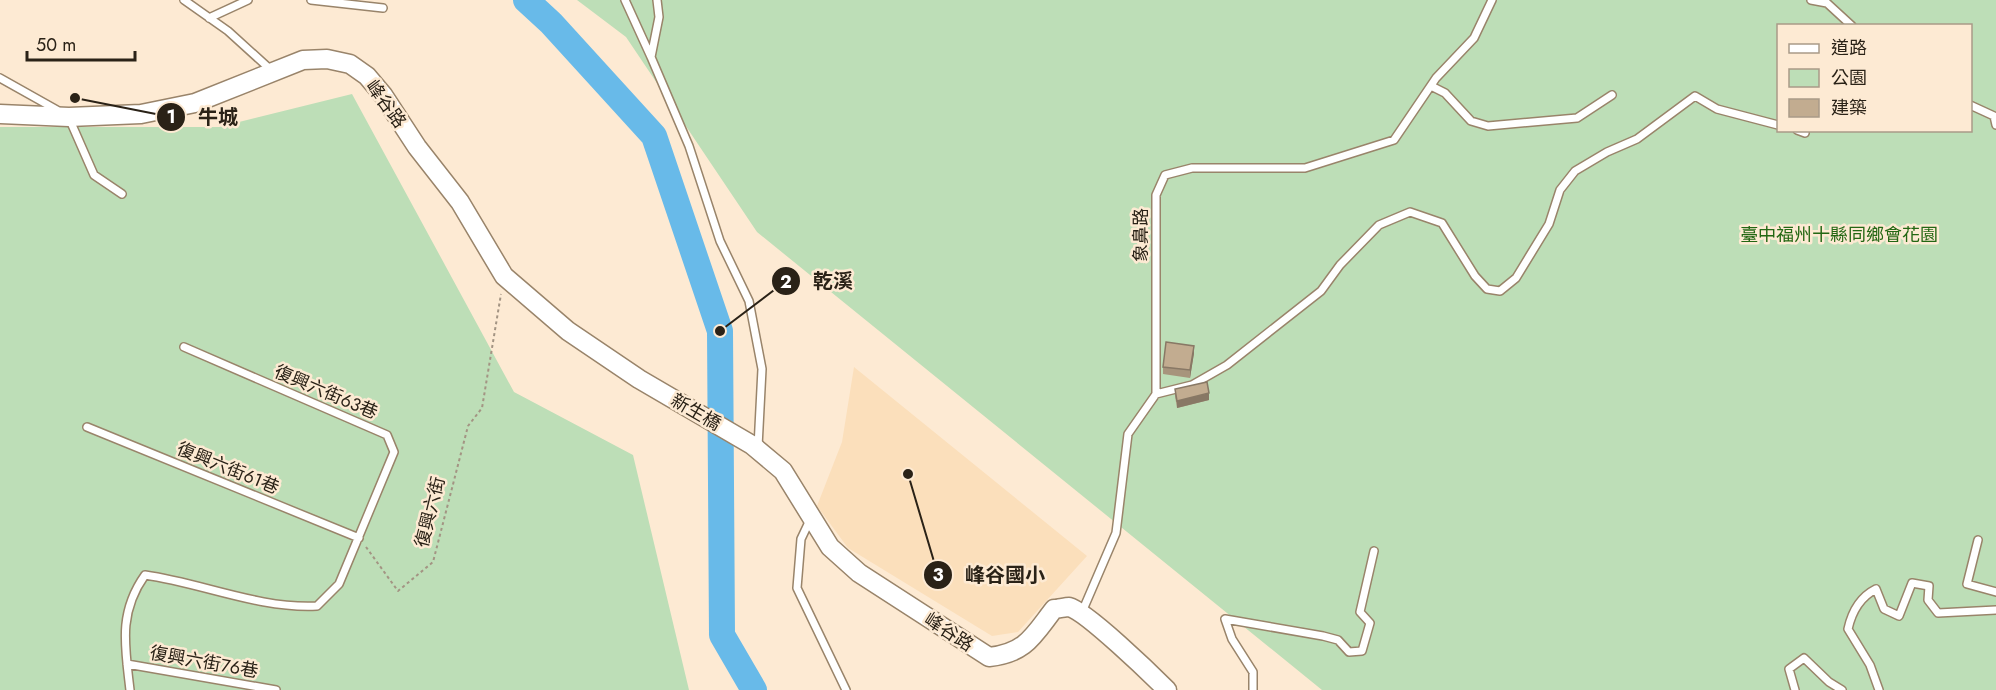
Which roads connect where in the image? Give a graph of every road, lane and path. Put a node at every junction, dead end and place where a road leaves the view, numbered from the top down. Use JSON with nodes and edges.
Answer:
{"nodes":[{"id":1,"x":184,"y":0,"type":"edge"},
{"id":2,"x":248,"y":0,"type":"edge"},
{"id":3,"x":310,"y":0,"type":"edge"},
{"id":4,"x":625,"y":0,"type":"edge"},
{"id":5,"x":657,"y":0,"type":"edge"},
{"id":6,"x":1492,"y":0,"type":"edge"},
{"id":7,"x":1811,"y":0,"type":"edge"},
{"id":8,"x":383,"y":8,"type":"dead end"},
{"id":9,"x":209,"y":18,"type":"junction"},
{"id":10,"x":1850,"y":24,"type":"edge"},
{"id":11,"x":651,"y":57,"type":"junction"},
{"id":12,"x":273,"y":72,"type":"junction"},
{"id":13,"x":0,"y":78,"type":"edge"},
{"id":14,"x":1431,"y":86,"type":"junction"},
{"id":15,"x":1612,"y":95,"type":"dead end"},
{"id":16,"x":1972,"y":105,"type":"edge"},
{"id":17,"x":0,"y":114,"type":"edge"},
{"id":18,"x":69,"y":117,"type":"junction"},
{"id":19,"x":1777,"y":124,"type":"edge"},
{"id":20,"x":1996,"y":125,"type":"edge"},
{"id":21,"x":122,"y":194,"type":"dead end"},
{"id":22,"x":504,"y":276,"type":"junction"},
{"id":23,"x":184,"y":347,"type":"dead end"},
{"id":24,"x":639,"y":379,"type":"joint"},
{"id":25,"x":1156,"y":394,"type":"junction"},
{"id":26,"x":87,"y":427,"type":"dead end"},
{"id":27,"x":755,"y":447,"type":"junction"},
{"id":28,"x":811,"y":517,"type":"junction"},
{"id":29,"x":359,"y":538,"type":"junction"},
{"id":30,"x":1978,"y":540,"type":"dead end"},
{"id":31,"x":1374,"y":550,"type":"dead end"},
{"id":32,"x":1996,"y":592,"type":"edge"},
{"id":33,"x":1996,"y":610,"type":"edge"},
{"id":34,"x":1081,"y":615,"type":"junction"},
{"id":35,"x":127,"y":664,"type":"junction"},
{"id":36,"x":130,"y":690,"type":"edge"},
{"id":37,"x":276,"y":690,"type":"edge"},
{"id":38,"x":846,"y":690,"type":"edge"},
{"id":39,"x":1167,"y":690,"type":"edge"},
{"id":40,"x":1253,"y":690,"type":"edge"},
{"id":41,"x":1795,"y":690,"type":"edge"},
{"id":42,"x":1842,"y":690,"type":"edge"},
{"id":43,"x":1880,"y":690,"type":"edge"}],
"edges":[{"from":1,"to":9,"type":"lane"},
{"from":2,"to":9,"type":"lane"},
{"from":3,"to":8,"type":"lane"},
{"from":4,"to":11,"type":"lane"},
{"from":5,"to":11,"type":"lane"},
{"from":6,"to":14,"type":"lane","name":"象鼻路"},
{"from":7,"to":10,"type":"lane"},
{"from":9,"to":12,"type":"lane"},
{"from":11,"to":27,"type":"lane"},
{"from":12,"to":18,"type":"street","name":"峰谷路"},
{"from":12,"to":22,"type":"street","name":"峰谷路"},
{"from":13,"to":18,"type":"lane"},
{"from":14,"to":15,"type":"lane"},
{"from":14,"to":25,"type":"lane","name":"象鼻路"},
{"from":16,"to":20,"type":"lane"},
{"from":17,"to":18,"type":"street","name":"峰谷路"},
{"from":18,"to":21,"type":"lane"},
{"from":19,"to":25,"type":"lane"},
{"from":22,"to":24,"type":"street","name":"峰谷路"},
{"from":22,"to":29,"type":"path","name":"復興六街"},
{"from":23,"to":29,"type":"lane","name":"復興六街63巷"},
{"from":24,"to":27,"type":"street","name":"新生橋"},
{"from":25,"to":34,"type":"lane"},
{"from":26,"to":29,"type":"lane","name":"復興六街61巷"},
{"from":27,"to":28,"type":"street","name":"峰谷路"},
{"from":28,"to":34,"type":"street","name":"峰谷路"},
{"from":28,"to":38,"type":"lane"},
{"from":29,"to":35,"type":"lane"},
{"from":30,"to":32,"type":"lane"},
{"from":31,"to":40,"type":"lane"},
{"from":33,"to":43,"type":"lane"},
{"from":34,"to":39,"type":"street","name":"峰谷路"},
{"from":35,"to":36,"type":"lane"},
{"from":35,"to":37,"type":"lane","name":"復興六街76巷"},
{"from":41,"to":42,"type":"lane"}]}
